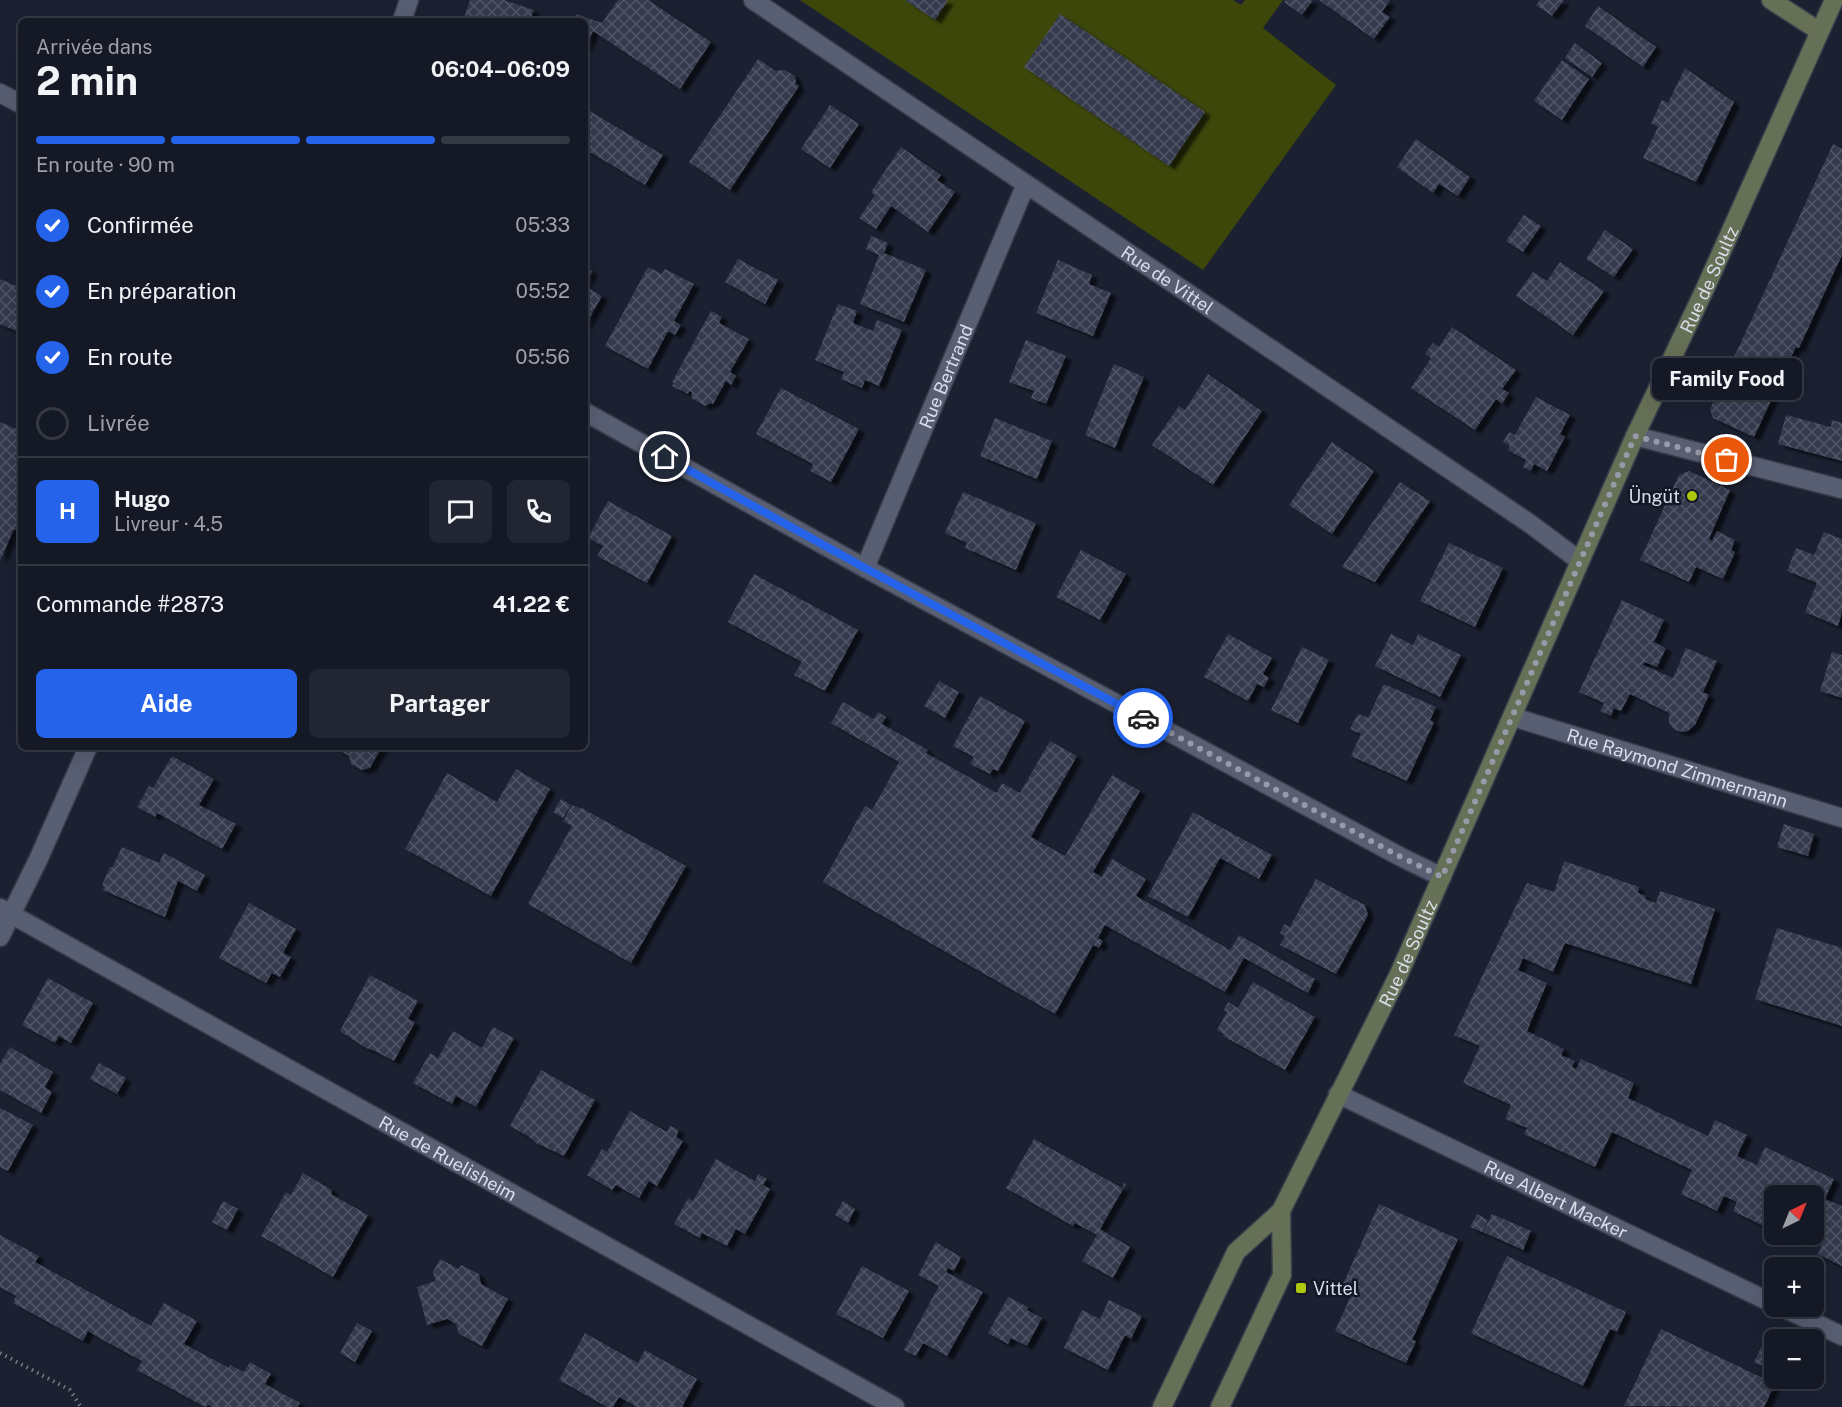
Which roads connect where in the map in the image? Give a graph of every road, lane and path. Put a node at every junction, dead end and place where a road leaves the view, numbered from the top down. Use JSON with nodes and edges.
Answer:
{"nodes":[{"id":1,"x":409,"y":0,"type":"edge"},
{"id":2,"x":753,"y":0,"type":"edge"},
{"id":3,"x":1771,"y":0,"type":"edge"},
{"id":4,"x":1834,"y":0,"type":"edge"},
{"id":5,"x":403,"y":18,"type":"edge"},
{"id":6,"x":1819,"y":31,"type":"junction"},
{"id":7,"x":0,"y":93,"type":"edge"},
{"id":8,"x":18,"y":102,"type":"edge"},
{"id":9,"x":1026,"y":184,"type":"junction"},
{"id":10,"x":588,"y":414,"type":"edge"},
{"id":11,"x":1635,"y":436,"type":"junction"},
{"id":12,"x":1842,"y":489,"type":"edge"},
{"id":13,"x":1581,"y":561,"type":"junction"},
{"id":14,"x":865,"y":568,"type":"junction"},
{"id":15,"x":1513,"y":717,"type":"junction"},
{"id":16,"x":87,"y":750,"type":"edge"},
{"id":17,"x":1842,"y":818,"type":"edge"},
{"id":18,"x":1442,"y":877,"type":"junction"},
{"id":19,"x":6,"y":911,"type":"edge"},
{"id":20,"x":0,"y":938,"type":"edge"},
{"id":21,"x":1338,"y":1094,"type":"junction"},
{"id":22,"x":1281,"y":1211,"type":"junction"},
{"id":23,"x":1764,"y":1299,"type":"edge"},
{"id":24,"x":1803,"y":1317,"type":"edge"},
{"id":25,"x":1842,"y":1336,"type":"edge"},
{"id":26,"x":0,"y":1353,"type":"edge"},
{"id":27,"x":81,"y":1407,"type":"edge"},
{"id":28,"x":895,"y":1407,"type":"edge"},
{"id":29,"x":1162,"y":1407,"type":"edge"},
{"id":30,"x":1220,"y":1407,"type":"edge"}],
"edges":[{"from":1,"to":5,"type":"street"},
{"from":2,"to":9,"type":"street","name":"Rue de Vittel"},
{"from":3,"to":6,"type":"main road"},
{"from":4,"to":6,"type":"main road","name":"Rue de Soultz"},
{"from":6,"to":11,"type":"main road","name":"Rue de Soultz"},
{"from":7,"to":8,"type":"street"},
{"from":9,"to":13,"type":"street","name":"Rue de Vittel"},
{"from":9,"to":14,"type":"street","name":"Rue Bertrand"},
{"from":10,"to":14,"type":"street"},
{"from":11,"to":12,"type":"street"},
{"from":11,"to":13,"type":"main road","name":"Rue de Soultz"},
{"from":13,"to":15,"type":"main road","name":"Rue de Soultz"},
{"from":14,"to":18,"type":"street"},
{"from":15,"to":17,"type":"street","name":"Rue Raymond Zimmermann"},
{"from":15,"to":18,"type":"main road","name":"Rue de Soultz"},
{"from":16,"to":19,"type":"street"},
{"from":18,"to":21,"type":"main road","name":"Rue de Soultz"},
{"from":19,"to":20,"type":"street"},
{"from":19,"to":28,"type":"street","name":"Rue de Ruelisheim"},
{"from":21,"to":22,"type":"main road","name":"Rue de Soultz"},
{"from":21,"to":23,"type":"street","name":"Rue Albert Macker"},
{"from":22,"to":29,"type":"main road","name":"Rue de Soultz"},
{"from":22,"to":30,"type":"main road","name":"Rue de Soultz"},
{"from":24,"to":25,"type":"street"},
{"from":26,"to":27,"type":"path"}]}
